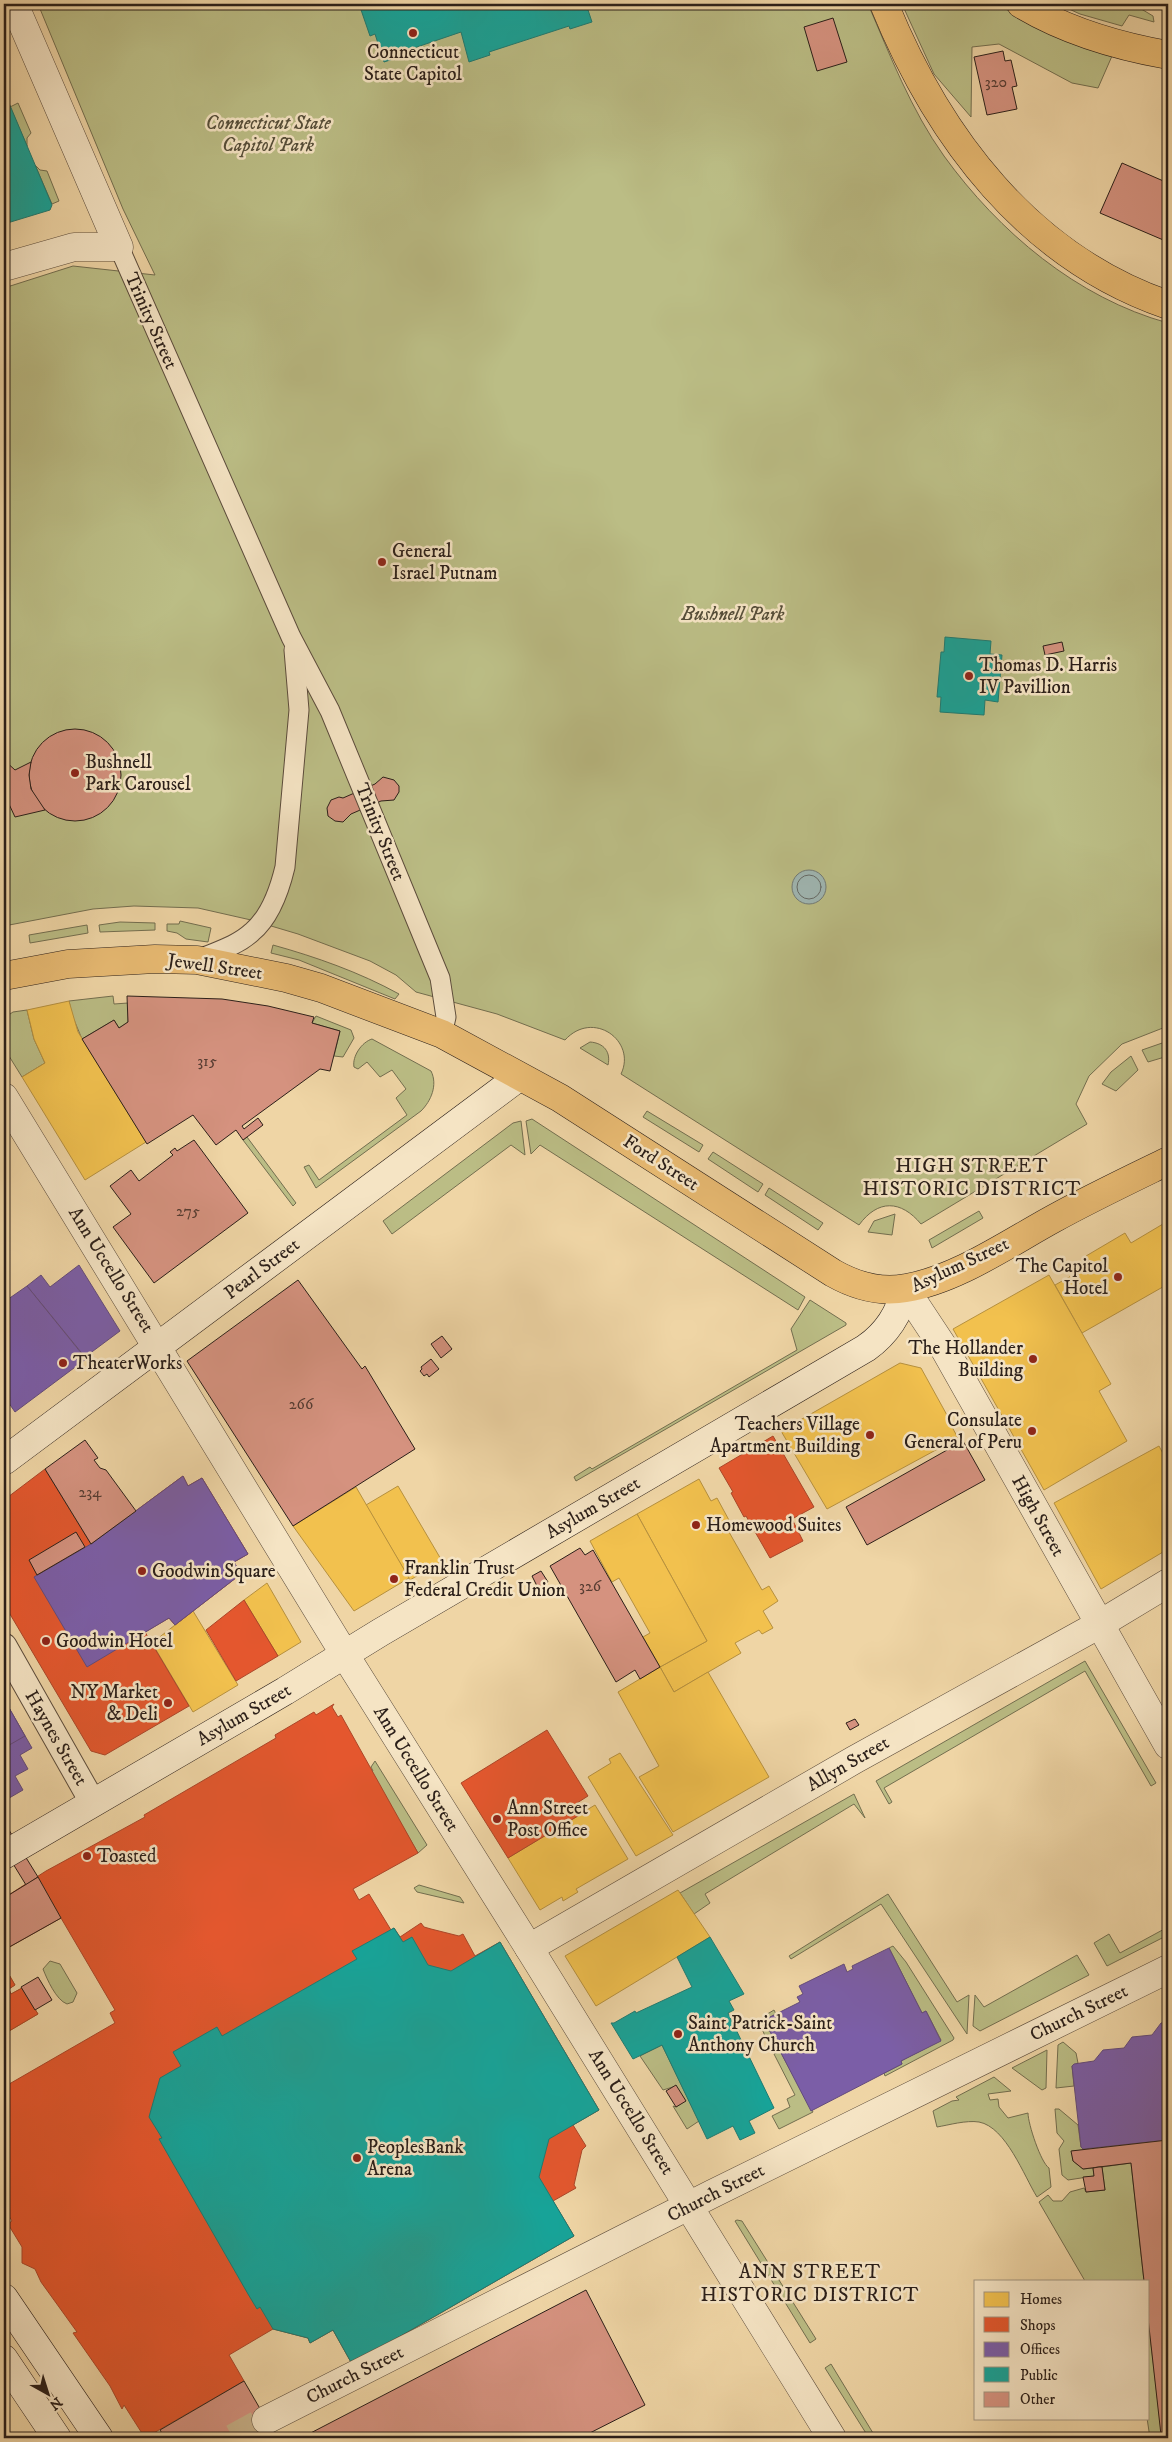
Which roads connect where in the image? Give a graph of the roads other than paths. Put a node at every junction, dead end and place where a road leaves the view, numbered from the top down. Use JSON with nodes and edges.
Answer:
{"nodes":[{"id":1,"x":14,"y":4,"type":"edge"},
{"id":2,"x":884,"y":4,"type":"edge"},
{"id":3,"x":1030,"y":9,"type":"edge"},
{"id":4,"x":1168,"y":54,"type":"edge"},
{"id":5,"x":119,"y":248,"type":"junction"},
{"id":6,"x":4,"y":267,"type":"edge"},
{"id":7,"x":1168,"y":305,"type":"edge"},
{"id":8,"x":291,"y":636,"type":"junction"},
{"id":9,"x":197,"y":960,"type":"junction"},
{"id":10,"x":4,"y":976,"type":"edge"},
{"id":11,"x":431,"y":1030,"type":"junction"},
{"id":12,"x":519,"y":1077,"type":"junction"},
{"id":13,"x":4,"y":1098,"type":"edge"},
{"id":14,"x":1168,"y":1161,"type":"edge"},
{"id":15,"x":905,"y":1289,"type":"junction"},
{"id":16,"x":158,"y":1347,"type":"junction"},
{"id":17,"x":4,"y":1460,"type":"edge"},
{"id":18,"x":1168,"y":1583,"type":"edge"},
{"id":19,"x":1100,"y":1624,"type":"junction"},
{"id":20,"x":4,"y":1646,"type":"edge"},
{"id":21,"x":345,"y":1655,"type":"junction"},
{"id":22,"x":1168,"y":1745,"type":"edge"},
{"id":23,"x":93,"y":1803,"type":"junction"},
{"id":24,"x":4,"y":1855,"type":"edge"},
{"id":25,"x":529,"y":1948,"type":"junction"},
{"id":26,"x":1168,"y":1969,"type":"edge"},
{"id":27,"x":688,"y":2207,"type":"junction"},
{"id":28,"x":4,"y":2298,"type":"edge"},
{"id":29,"x":4,"y":2359,"type":"edge"},
{"id":30,"x":266,"y":2420,"type":"tunnel mouth"},
{"id":31,"x":58,"y":2438,"type":"edge"},
{"id":32,"x":99,"y":2438,"type":"edge"},
{"id":33,"x":832,"y":2438,"type":"edge"}],
"edges":[{"from":1,"to":5,"type":"street","name":"Trinity Street"},
{"from":2,"to":7,"type":"main road"},
{"from":3,"to":4,"type":"main road"},
{"from":5,"to":6,"type":"street"},
{"from":5,"to":8,"type":"street","name":"Trinity Street"},
{"from":8,"to":9,"type":"street","name":"Trinity Street"},
{"from":8,"to":11,"type":"street","name":"Trinity Street"},
{"from":9,"to":10,"type":"main road","name":"Jewell Street"},
{"from":9,"to":11,"type":"main road","name":"Jewell Street"},
{"from":11,"to":12,"type":"main road","name":"Ford Street"},
{"from":12,"to":15,"type":"main road","name":"Ford Street"},
{"from":12,"to":16,"type":"street","name":"Pearl Street"},
{"from":13,"to":16,"type":"street","name":"Ann Uccello Street"},
{"from":14,"to":15,"type":"main road","name":"Asylum Street"},
{"from":15,"to":19,"type":"street","name":"High Street"},
{"from":15,"to":21,"type":"street","name":"Asylum Street"},
{"from":16,"to":17,"type":"street","name":"Pearl Street"},
{"from":16,"to":21,"type":"street","name":"Ann Uccello Street"},
{"from":18,"to":19,"type":"street","name":"Allyn Street"},
{"from":19,"to":22,"type":"street","name":"High Street"},
{"from":19,"to":25,"type":"street","name":"Allyn Street"},
{"from":20,"to":23,"type":"street","name":"Haynes Street"},
{"from":21,"to":23,"type":"street","name":"Asylum Street"},
{"from":21,"to":25,"type":"street","name":"Ann Uccello Street"},
{"from":23,"to":24,"type":"street","name":"Asylum Street"},
{"from":25,"to":27,"type":"street","name":"Ann Uccello Street"},
{"from":26,"to":27,"type":"street","name":"Church Street"},
{"from":27,"to":30,"type":"street","name":"Church Street"},
{"from":27,"to":33,"type":"street","name":"Ann Uccello Street"},
{"from":28,"to":32,"type":"street"},
{"from":29,"to":31,"type":"street"}]}
